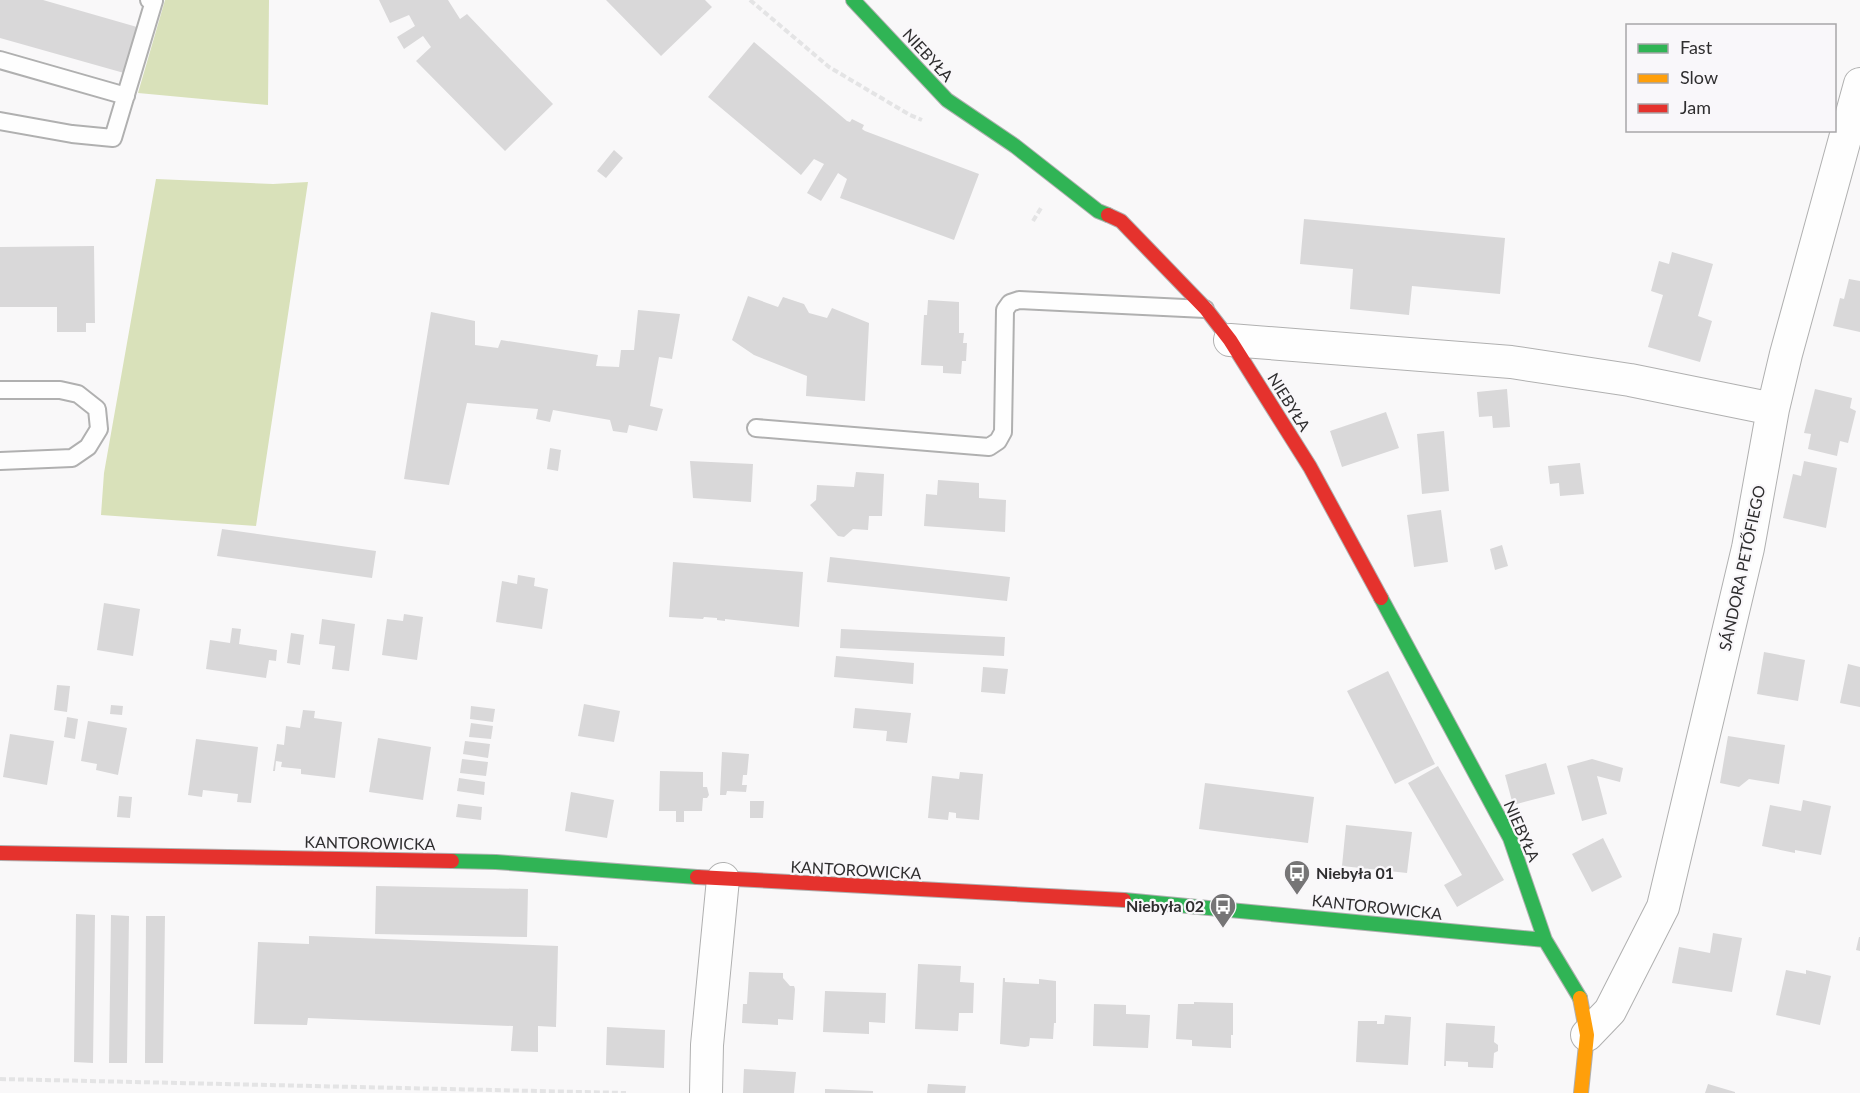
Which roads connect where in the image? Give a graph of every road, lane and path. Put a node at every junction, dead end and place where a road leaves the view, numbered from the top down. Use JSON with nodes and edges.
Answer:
{"nodes":[{"id":1,"x":149,"y":0,"type":"edge"},
{"id":2,"x":750,"y":0,"type":"edge"},
{"id":3,"x":853,"y":0,"type":"edge"},
{"id":4,"x":0,"y":60,"type":"edge"},
{"id":5,"x":1860,"y":84,"type":"edge"},
{"id":6,"x":126,"y":96,"type":"junction"},
{"id":7,"x":0,"y":121,"type":"edge"},
{"id":8,"x":929,"y":122,"type":"dead end"},
{"id":9,"x":1033,"y":201,"type":"dead end"},
{"id":10,"x":1033,"y":221,"type":"dead end"},
{"id":11,"x":1206,"y":309,"type":"junction"},
{"id":12,"x":1230,"y":340,"type":"junction"},
{"id":13,"x":0,"y":390,"type":"edge"},
{"id":14,"x":1773,"y":409,"type":"junction"},
{"id":15,"x":756,"y":428,"type":"dead end"},
{"id":16,"x":0,"y":461,"type":"edge"},
{"id":17,"x":0,"y":853,"type":"edge"},
{"id":18,"x":723,"y":879,"type":"junction"},
{"id":19,"x":1545,"y":940,"type":"junction"},
{"id":20,"x":1587,"y":1035,"type":"junction"},
{"id":21,"x":0,"y":1079,"type":"edge"},
{"id":22,"x":626,"y":1093,"type":"edge"},
{"id":23,"x":706,"y":1093,"type":"edge"},
{"id":24,"x":1581,"y":1093,"type":"edge"}],
"edges":[{"from":1,"to":6,"type":"lane"},
{"from":2,"to":8,"type":"path"},
{"from":3,"to":11,"type":"street","name":"NIEBYŁA"},
{"from":4,"to":6,"type":"lane"},
{"from":5,"to":14,"type":"street","name":"SÁNDORA PETŐFIEGO"},
{"from":6,"to":7,"type":"lane"},
{"from":9,"to":10,"type":"path"},
{"from":11,"to":12,"type":"street","name":"NIEBYŁA"},
{"from":11,"to":15,"type":"lane"},
{"from":12,"to":14,"type":"street"},
{"from":12,"to":19,"type":"street","name":"NIEBYŁA"},
{"from":13,"to":16,"type":"lane"},
{"from":14,"to":20,"type":"street","name":"SÁNDORA PETŐFIEGO"},
{"from":17,"to":18,"type":"street","name":"KANTOROWICKA"},
{"from":18,"to":19,"type":"street","name":"KANTOROWICKA"},
{"from":18,"to":23,"type":"street"},
{"from":19,"to":20,"type":"street"},
{"from":20,"to":24,"type":"street"},
{"from":21,"to":22,"type":"path"}]}
